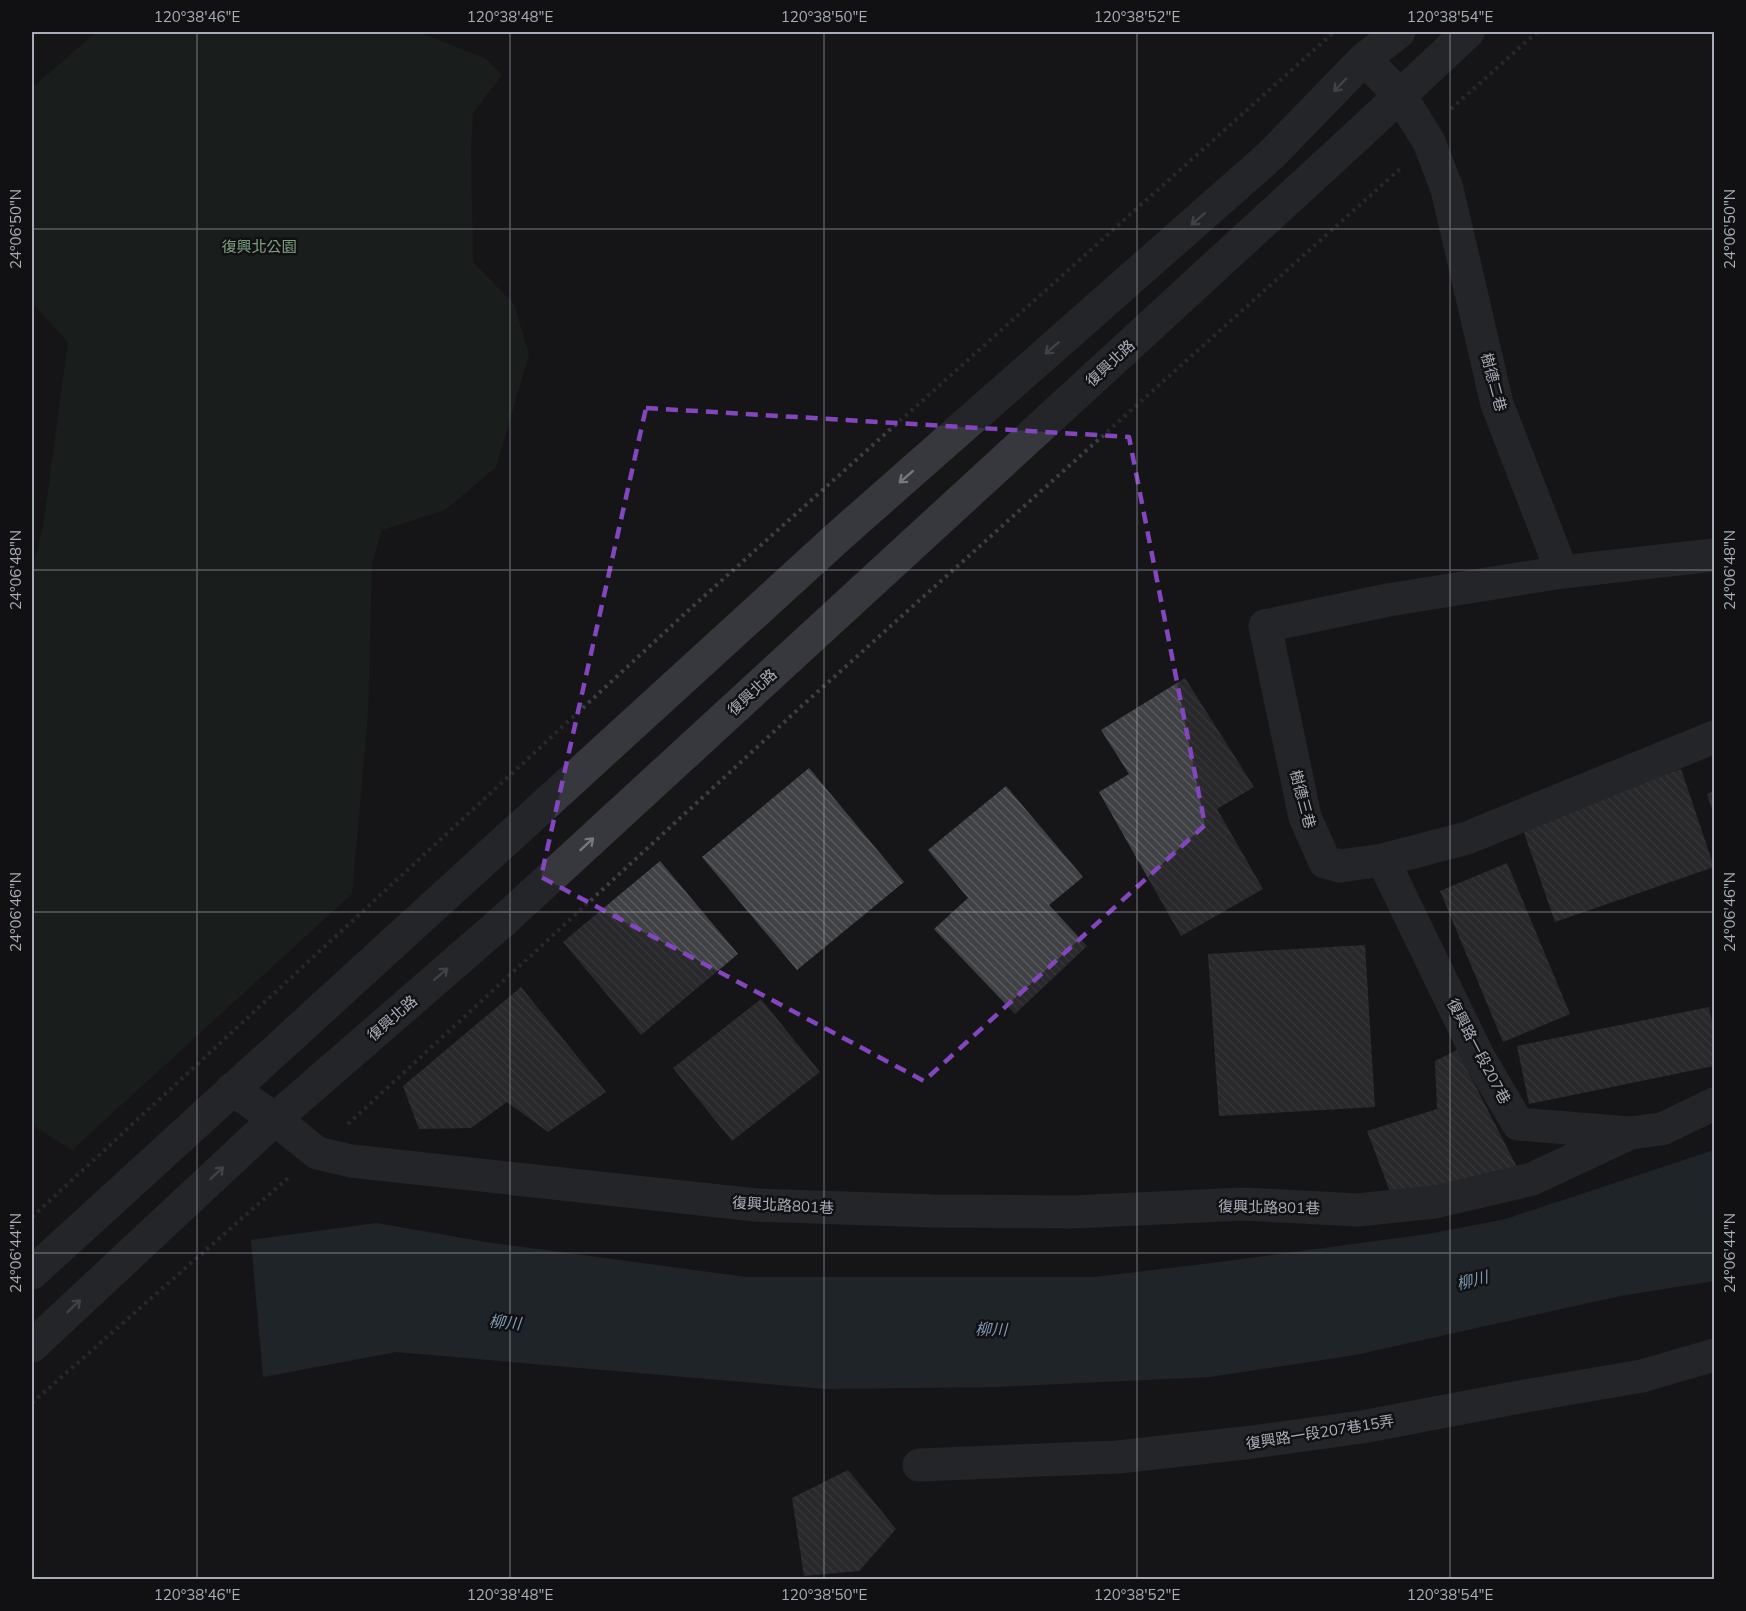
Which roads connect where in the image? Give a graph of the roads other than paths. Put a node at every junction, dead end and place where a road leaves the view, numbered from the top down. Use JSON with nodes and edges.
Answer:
{"nodes":[{"id":1,"x":1399,"y":32,"type":"edge"},
{"id":2,"x":1468,"y":32,"type":"edge"},
{"id":3,"x":1365,"y":59,"type":"junction"},
{"id":4,"x":1400,"y":95,"type":"junction"},
{"id":5,"x":1714,"y":555,"type":"edge"},
{"id":6,"x":1562,"y":572,"type":"junction"},
{"id":7,"x":1714,"y":738,"type":"edge"},
{"id":8,"x":1383,"y":860,"type":"junction"},
{"id":9,"x":232,"y":1089,"type":"junction"},
{"id":10,"x":1714,"y":1104,"type":"edge"},
{"id":11,"x":275,"y":1119,"type":"junction"},
{"id":12,"x":1630,"y":1133,"type":"junction"},
{"id":13,"x":32,"y":1273,"type":"edge"},
{"id":14,"x":32,"y":1346,"type":"edge"},
{"id":15,"x":1714,"y":1355,"type":"edge"},
{"id":16,"x":919,"y":1465,"type":"dead end"}],
"edges":[{"from":1,"to":3,"type":"street"},
{"from":2,"to":4,"type":"street","name":"復興北路"},
{"from":3,"to":4,"type":"street","name":"樹德二巷"},
{"from":3,"to":9,"type":"street","one_way":true},
{"from":4,"to":6,"type":"street","name":"樹德二巷"},
{"from":11,"to":4,"type":"street","name":"復興北路","one_way":true},
{"from":5,"to":6,"type":"street"},
{"from":6,"to":8,"type":"street","name":"樹德三巷"},
{"from":7,"to":8,"type":"street","name":"樹德三巷"},
{"from":8,"to":12,"type":"street","name":"復興路一段207巷"},
{"from":9,"to":11,"type":"street","name":"復興北路801巷"},
{"from":9,"to":13,"type":"street"},
{"from":10,"to":12,"type":"street","name":"復興路一段207巷"},
{"from":11,"to":12,"type":"street","name":"復興北路801巷"},
{"from":14,"to":11,"type":"street","name":"復興北路","one_way":true},
{"from":15,"to":16,"type":"street","name":"復興路一段207巷15弄"}]}
